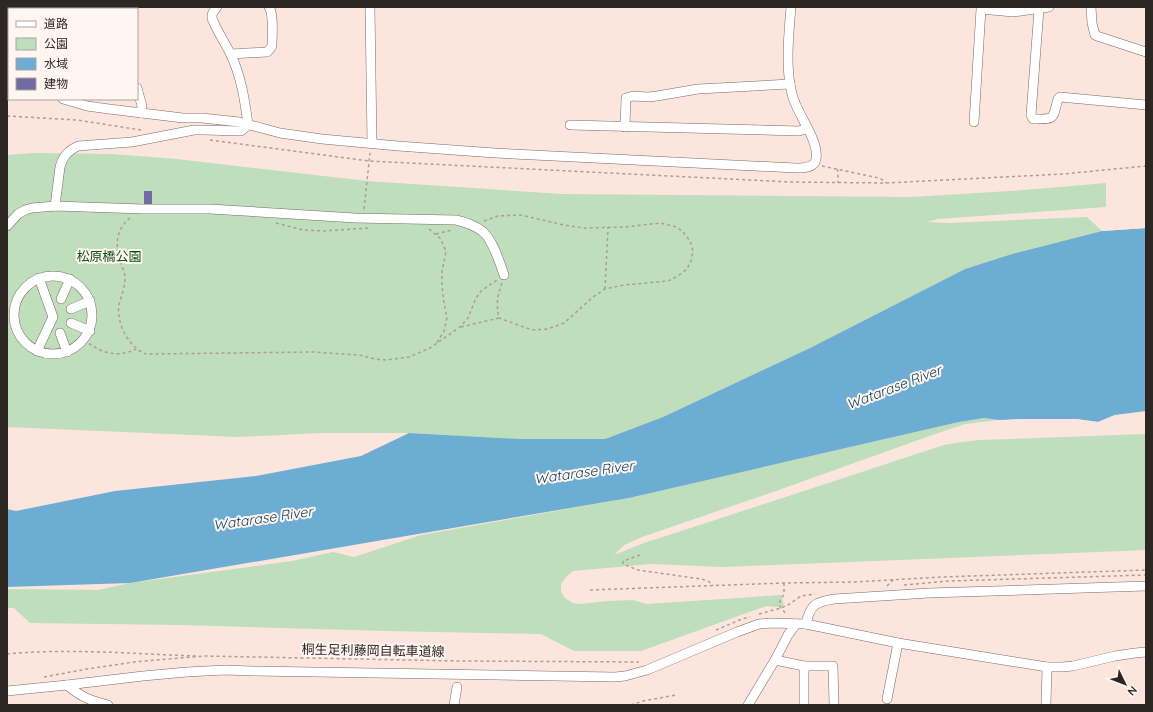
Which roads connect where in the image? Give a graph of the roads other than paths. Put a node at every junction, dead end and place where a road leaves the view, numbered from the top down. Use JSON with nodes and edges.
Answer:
{"nodes":[{"id":1,"x":216,"y":7,"type":"edge"},
{"id":2,"x":269,"y":7,"type":"edge"},
{"id":3,"x":370,"y":7,"type":"edge"},
{"id":4,"x":791,"y":7,"type":"edge"},
{"id":5,"x":1049,"y":7,"type":"edge"},
{"id":6,"x":1091,"y":7,"type":"edge"},
{"id":7,"x":1038,"y":9,"type":"junction"},
{"id":8,"x":7,"y":18,"type":"edge"},
{"id":9,"x":8,"y":37,"type":"edge"},
{"id":10,"x":1146,"y":52,"type":"edge"},
{"id":11,"x":231,"y":54,"type":"junction"},
{"id":12,"x":790,"y":84,"type":"junction"},
{"id":13,"x":138,"y":92,"type":"edge"},
{"id":14,"x":66,"y":100,"type":"edge"},
{"id":15,"x":1146,"y":105,"type":"edge"},
{"id":16,"x":141,"y":113,"type":"junction"},
{"id":17,"x":974,"y":122,"type":"dead end"},
{"id":18,"x":248,"y":125,"type":"junction"},
{"id":19,"x":570,"y":125,"type":"dead end"},
{"id":20,"x":625,"y":127,"type":"junction"},
{"id":21,"x":807,"y":128,"type":"junction"},
{"id":22,"x":372,"y":143,"type":"junction"},
{"id":23,"x":55,"y":206,"type":"junction"},
{"id":24,"x":9,"y":221,"type":"edge"},
{"id":25,"x":504,"y":275,"type":"road end"},
{"id":26,"x":39,"y":278,"type":"junction"},
{"id":27,"x":70,"y":279,"type":"junction"},
{"id":28,"x":61,"y":299,"type":"dead end"},
{"id":29,"x":90,"y":301,"type":"junction"},
{"id":30,"x":71,"y":309,"type":"dead end"},
{"id":31,"x":71,"y":323,"type":"dead end"},
{"id":32,"x":90,"y":331,"type":"junction"},
{"id":33,"x":60,"y":333,"type":"dead end"},
{"id":34,"x":37,"y":351,"type":"junction"},
{"id":35,"x":67,"y":352,"type":"junction"},
{"id":36,"x":1146,"y":586,"type":"edge"},
{"id":37,"x":792,"y":621,"type":"junction"},
{"id":38,"x":806,"y":624,"type":"junction"},
{"id":39,"x":898,"y":643,"type":"junction"},
{"id":40,"x":1146,"y":652,"type":"edge"},
{"id":41,"x":775,"y":660,"type":"junction"},
{"id":42,"x":804,"y":666,"type":"junction"},
{"id":43,"x":1048,"y":666,"type":"junction"},
{"id":44,"x":68,"y":685,"type":"junction"},
{"id":45,"x":458,"y":687,"type":"dead end"},
{"id":46,"x":7,"y":691,"type":"edge"},
{"id":47,"x":887,"y":699,"type":"dead end"},
{"id":48,"x":108,"y":705,"type":"edge"},
{"id":49,"x":454,"y":705,"type":"edge"},
{"id":50,"x":748,"y":705,"type":"edge"},
{"id":51,"x":804,"y":705,"type":"edge"},
{"id":52,"x":834,"y":705,"type":"edge"},
{"id":53,"x":1046,"y":705,"type":"edge"}],
"edges":[{"from":1,"to":11,"type":"street"},
{"from":2,"to":11,"type":"street"},
{"from":3,"to":22,"type":"street"},
{"from":4,"to":12,"type":"street"},
{"from":5,"to":7,"type":"street"},
{"from":6,"to":10,"type":"street"},
{"from":7,"to":15,"type":"street"},
{"from":7,"to":17,"type":"street"},
{"from":8,"to":9,"type":"street"},
{"from":11,"to":18,"type":"street"},
{"from":12,"to":20,"type":"street"},
{"from":12,"to":21,"type":"street"},
{"from":13,"to":16,"type":"street"},
{"from":14,"to":16,"type":"street"},
{"from":16,"to":18,"type":"street"},
{"from":18,"to":22,"type":"street"},
{"from":18,"to":23,"type":"street"},
{"from":19,"to":20,"type":"street"},
{"from":20,"to":21,"type":"street"},
{"from":21,"to":22,"type":"street"},
{"from":23,"to":24,"type":"street"},
{"from":23,"to":25,"type":"street"},
{"from":26,"to":27,"type":"street"},
{"from":26,"to":34,"type":"street"},
{"from":26,"to":34,"type":"street"},
{"from":27,"to":28,"type":"street"},
{"from":27,"to":29,"type":"street"},
{"from":29,"to":30,"type":"street"},
{"from":29,"to":32,"type":"street"},
{"from":31,"to":32,"type":"street"},
{"from":32,"to":35,"type":"street"},
{"from":33,"to":35,"type":"street"},
{"from":34,"to":35,"type":"street"},
{"from":36,"to":38,"type":"street"},
{"from":37,"to":38,"type":"street"},
{"from":37,"to":41,"type":"street"},
{"from":37,"to":44,"type":"street"},
{"from":38,"to":39,"type":"street"},
{"from":39,"to":43,"type":"street"},
{"from":39,"to":47,"type":"street"},
{"from":40,"to":43,"type":"street"},
{"from":41,"to":42,"type":"street"},
{"from":41,"to":50,"type":"street"},
{"from":42,"to":51,"type":"street"},
{"from":42,"to":52,"type":"street"},
{"from":43,"to":53,"type":"street"},
{"from":44,"to":46,"type":"street"},
{"from":44,"to":48,"type":"street"},
{"from":45,"to":49,"type":"street"}]}
